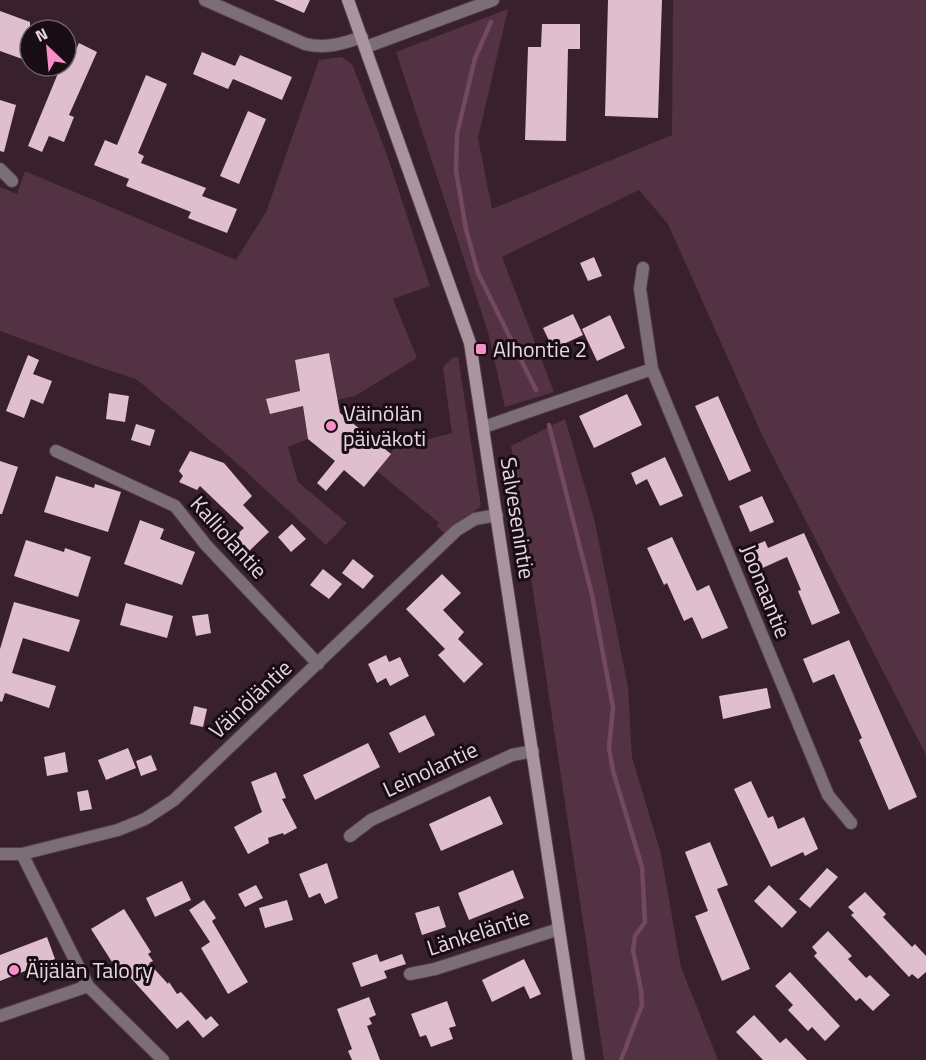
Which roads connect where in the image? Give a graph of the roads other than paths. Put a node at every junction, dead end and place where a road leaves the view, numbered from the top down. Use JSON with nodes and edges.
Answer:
{"nodes":[{"id":1,"x":348,"y":0,"type":"edge"},
{"id":2,"x":493,"y":0,"type":"edge"},
{"id":3,"x":209,"y":2,"type":"edge"},
{"id":4,"x":364,"y":42,"type":"junction"},
{"id":5,"x":0,"y":169,"type":"edge"},
{"id":6,"x":12,"y":181,"type":"dead end"},
{"id":7,"x":643,"y":267,"type":"dead end"},
{"id":8,"x":652,"y":369,"type":"junction"},
{"id":9,"x":484,"y":428,"type":"junction"},
{"id":10,"x":56,"y":451,"type":"dead end"},
{"id":11,"x":497,"y":515,"type":"junction"},
{"id":12,"x":318,"y":664,"type":"junction"},
{"id":13,"x":533,"y":751,"type":"junction"},
{"id":14,"x":851,"y":824,"type":"dead end"},
{"id":15,"x":350,"y":836,"type":"dead end"},
{"id":16,"x":0,"y":854,"type":"edge"},
{"id":17,"x":22,"y":854,"type":"junction"},
{"id":18,"x":559,"y":929,"type":"junction"},
{"id":19,"x":410,"y":974,"type":"dead end"},
{"id":20,"x":88,"y":986,"type":"junction"},
{"id":21,"x":0,"y":1016,"type":"edge"},
{"id":22,"x":163,"y":1060,"type":"edge"},
{"id":23,"x":579,"y":1060,"type":"edge"}],
"edges":[{"from":1,"to":4,"type":"street","name":"Salvesenintie"},
{"from":2,"to":4,"type":"street"},
{"from":3,"to":4,"type":"street"},
{"from":4,"to":9,"type":"street","name":"Salvesenintie"},
{"from":5,"to":6,"type":"street"},
{"from":7,"to":8,"type":"street","name":"Joonaantie"},
{"from":8,"to":9,"type":"street"},
{"from":8,"to":14,"type":"street","name":"Joonaantie"},
{"from":9,"to":11,"type":"street","name":"Salvesenintie"},
{"from":10,"to":12,"type":"street","name":"Kalliolantie"},
{"from":11,"to":12,"type":"street","name":"Väinöläntie"},
{"from":11,"to":13,"type":"street","name":"Salvesenintie"},
{"from":12,"to":17,"type":"street","name":"Väinöläntie"},
{"from":13,"to":15,"type":"street","name":"Leinolantie"},
{"from":13,"to":18,"type":"street","name":"Salvesenintie"},
{"from":16,"to":17,"type":"street","name":"Väinöläntie"},
{"from":17,"to":20,"type":"street"},
{"from":18,"to":19,"type":"street","name":"Länkeläntie"},
{"from":18,"to":23,"type":"street","name":"Salvesenintie"},
{"from":20,"to":21,"type":"street"},
{"from":20,"to":22,"type":"street"}]}
